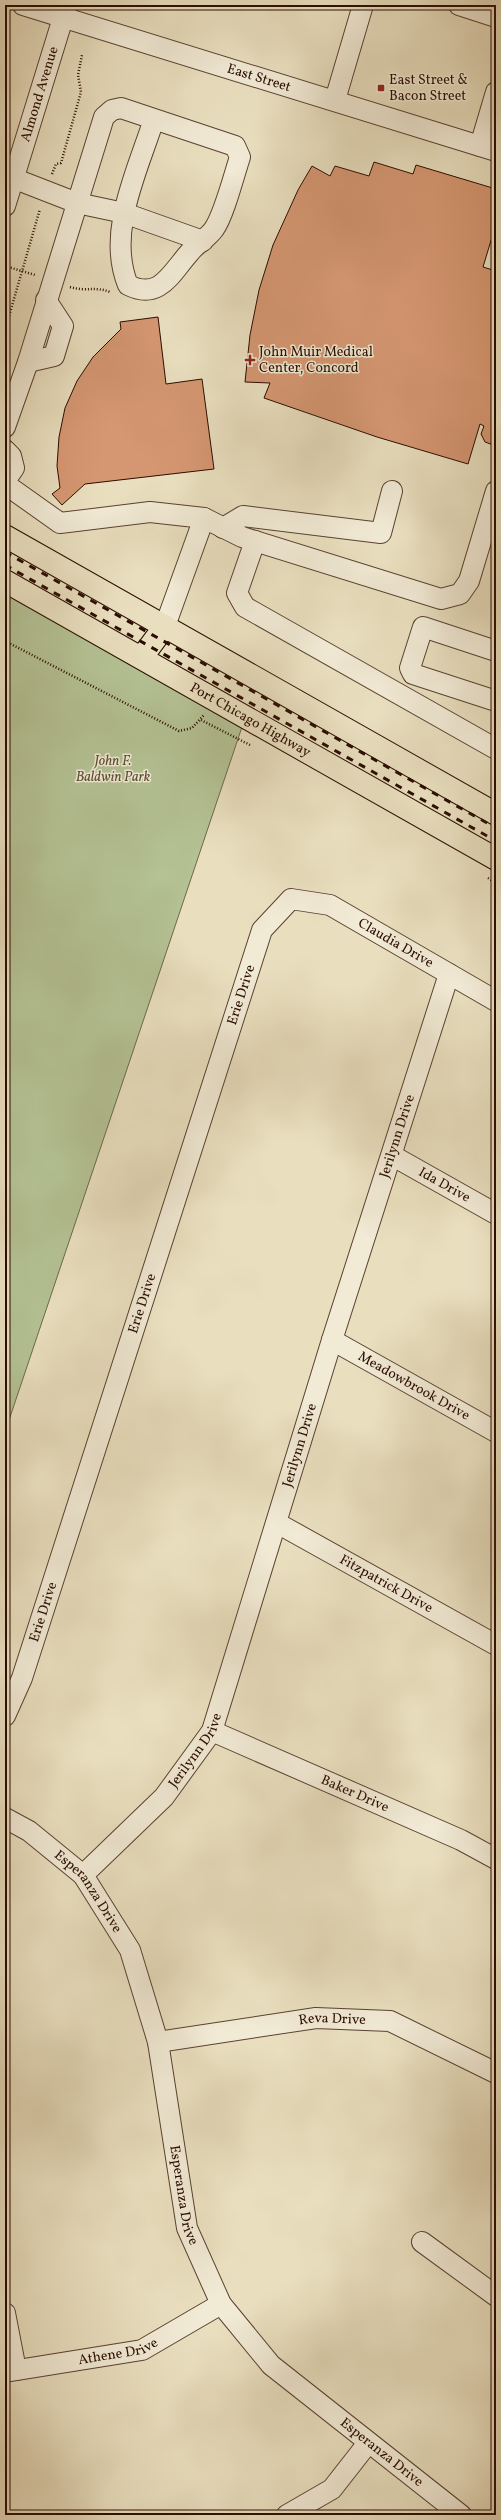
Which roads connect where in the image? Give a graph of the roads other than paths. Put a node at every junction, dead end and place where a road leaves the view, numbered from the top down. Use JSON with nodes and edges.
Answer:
{"nodes":[{"id":1,"x":23,"y":5,"type":"edge"},
{"id":2,"x":363,"y":5,"type":"edge"},
{"id":3,"x":459,"y":5,"type":"edge"},
{"id":4,"x":66,"y":11,"type":"edge"},
{"id":5,"x":496,"y":17,"type":"edge"},
{"id":6,"x":496,"y":92,"type":"edge"},
{"id":7,"x":335,"y":100,"type":"junction"},
{"id":8,"x":154,"y":119,"type":"junction"},
{"id":9,"x":488,"y":148,"type":"edge"},
{"id":10,"x":9,"y":177,"type":"edge"},
{"id":11,"x":77,"y":203,"type":"junction"},
{"id":12,"x":5,"y":206,"type":"edge"},
{"id":13,"x":124,"y":214,"type":"junction"},
{"id":14,"x":203,"y":241,"type":"junction"},
{"id":15,"x":5,"y":427,"type":"edge"},
{"id":16,"x":5,"y":450,"type":"edge"},
{"id":17,"x":5,"y":483,"type":"edge"},
{"id":18,"x":496,"y":491,"type":"edge"},
{"id":19,"x":392,"y":492,"type":"dead end"},
{"id":20,"x":204,"y":518,"type":"junction"},
{"id":21,"x":223,"y":528,"type":"junction"},
{"id":22,"x":5,"y":536,"type":"edge"},
{"id":23,"x":255,"y":541,"type":"junction"},
{"id":24,"x":5,"y":581,"type":"edge"},
{"id":25,"x":165,"y":626,"type":"junction"},
{"id":26,"x":496,"y":651,"type":"edge"},
{"id":27,"x":142,"y":657,"type":"junction"},
{"id":28,"x":496,"y":701,"type":"edge"},
{"id":29,"x":496,"y":749,"type":"edge"},
{"id":30,"x":496,"y":814,"type":"edge"},
{"id":31,"x":496,"y":860,"type":"edge"},
{"id":32,"x":291,"y":899,"type":"joint"},
{"id":33,"x":449,"y":974,"type":"junction"},
{"id":34,"x":496,"y":1001,"type":"edge"},
{"id":35,"x":393,"y":1156,"type":"junction"},
{"id":36,"x":496,"y":1214,"type":"edge"},
{"id":37,"x":332,"y":1340,"type":"junction"},
{"id":38,"x":496,"y":1432,"type":"edge"},
{"id":39,"x":277,"y":1523,"type":"junction"},
{"id":40,"x":496,"y":1645,"type":"edge"},
{"id":41,"x":5,"y":1716,"type":"edge"},
{"id":42,"x":212,"y":1731,"type":"junction"},
{"id":43,"x":5,"y":1818,"type":"edge"},
{"id":44,"x":496,"y":1859,"type":"edge"},
{"id":45,"x":83,"y":1875,"type":"junction"},
{"id":46,"x":158,"y":2042,"type":"junction"},
{"id":47,"x":496,"y":2073,"type":"edge"},
{"id":48,"x":422,"y":2242,"type":"dead end"},
{"id":49,"x":496,"y":2296,"type":"edge"},
{"id":50,"x":221,"y":2304,"type":"junction"},
{"id":51,"x":5,"y":2313,"type":"edge"},
{"id":52,"x":11,"y":2371,"type":"edge"},
{"id":53,"x":368,"y":2443,"type":"junction"},
{"id":54,"x":287,"y":2515,"type":"edge"},
{"id":55,"x":461,"y":2515,"type":"edge"}],
"edges":[{"from":1,"to":4,"type":"street","name":"East Street"},
{"from":2,"to":7,"type":"street"},
{"from":3,"to":5,"type":"street"},
{"from":4,"to":7,"type":"street","name":"East Street"},
{"from":4,"to":10,"type":"street","name":"Almond Avenue"},
{"from":6,"to":9,"type":"street"},
{"from":7,"to":9,"type":"street","name":"East Street"},
{"from":8,"to":11,"type":"street"},
{"from":8,"to":13,"type":"street"},
{"from":8,"to":14,"type":"street"},
{"from":10,"to":11,"type":"street"},
{"from":10,"to":12,"type":"street","name":"Almond Avenue"},
{"from":11,"to":13,"type":"street"},
{"from":11,"to":15,"type":"street"},
{"from":13,"to":14,"type":"street"},
{"from":13,"to":14,"type":"street"},
{"from":16,"to":17,"type":"street"},
{"from":17,"to":20,"type":"street"},
{"from":18,"to":23,"type":"street"},
{"from":19,"to":21,"type":"street"},
{"from":20,"to":21,"type":"street"},
{"from":20,"to":25,"type":"street"},
{"from":21,"to":23,"type":"street"},
{"from":22,"to":25,"type":"main road"},
{"from":23,"to":29,"type":"street"},
{"from":24,"to":27,"type":"main road","name":"Port Chicago Highway"},
{"from":25,"to":27,"type":"main road"},
{"from":25,"to":30,"type":"main road"},
{"from":26,"to":28,"type":"street"},
{"from":27,"to":31,"type":"main road","name":"Port Chicago Highway"},
{"from":32,"to":33,"type":"street","name":"Claudia Drive"},
{"from":32,"to":41,"type":"street","name":"Erie Drive"},
{"from":33,"to":34,"type":"street","name":"Claudia Drive"},
{"from":33,"to":35,"type":"street","name":"Jerilynn Drive"},
{"from":35,"to":36,"type":"street","name":"Ida Drive"},
{"from":35,"to":37,"type":"street","name":"Jerilynn Drive"},
{"from":37,"to":38,"type":"street","name":"Meadowbrook Drive"},
{"from":37,"to":39,"type":"street","name":"Jerilynn Drive"},
{"from":39,"to":40,"type":"street","name":"Fitzpatrick Drive"},
{"from":39,"to":42,"type":"street","name":"Jerilynn Drive"},
{"from":42,"to":44,"type":"street","name":"Baker Drive"},
{"from":42,"to":45,"type":"street","name":"Jerilynn Drive"},
{"from":43,"to":45,"type":"street","name":"Esperanza Drive"},
{"from":45,"to":46,"type":"street","name":"Esperanza Drive"},
{"from":46,"to":47,"type":"street","name":"Reva Drive"},
{"from":46,"to":50,"type":"street","name":"Esperanza Drive"},
{"from":48,"to":49,"type":"street"},
{"from":50,"to":52,"type":"street","name":"Athene Drive"},
{"from":50,"to":53,"type":"street","name":"Esperanza Drive"},
{"from":51,"to":52,"type":"street"},
{"from":53,"to":54,"type":"street"},
{"from":53,"to":55,"type":"street","name":"Esperanza Drive"}]}
